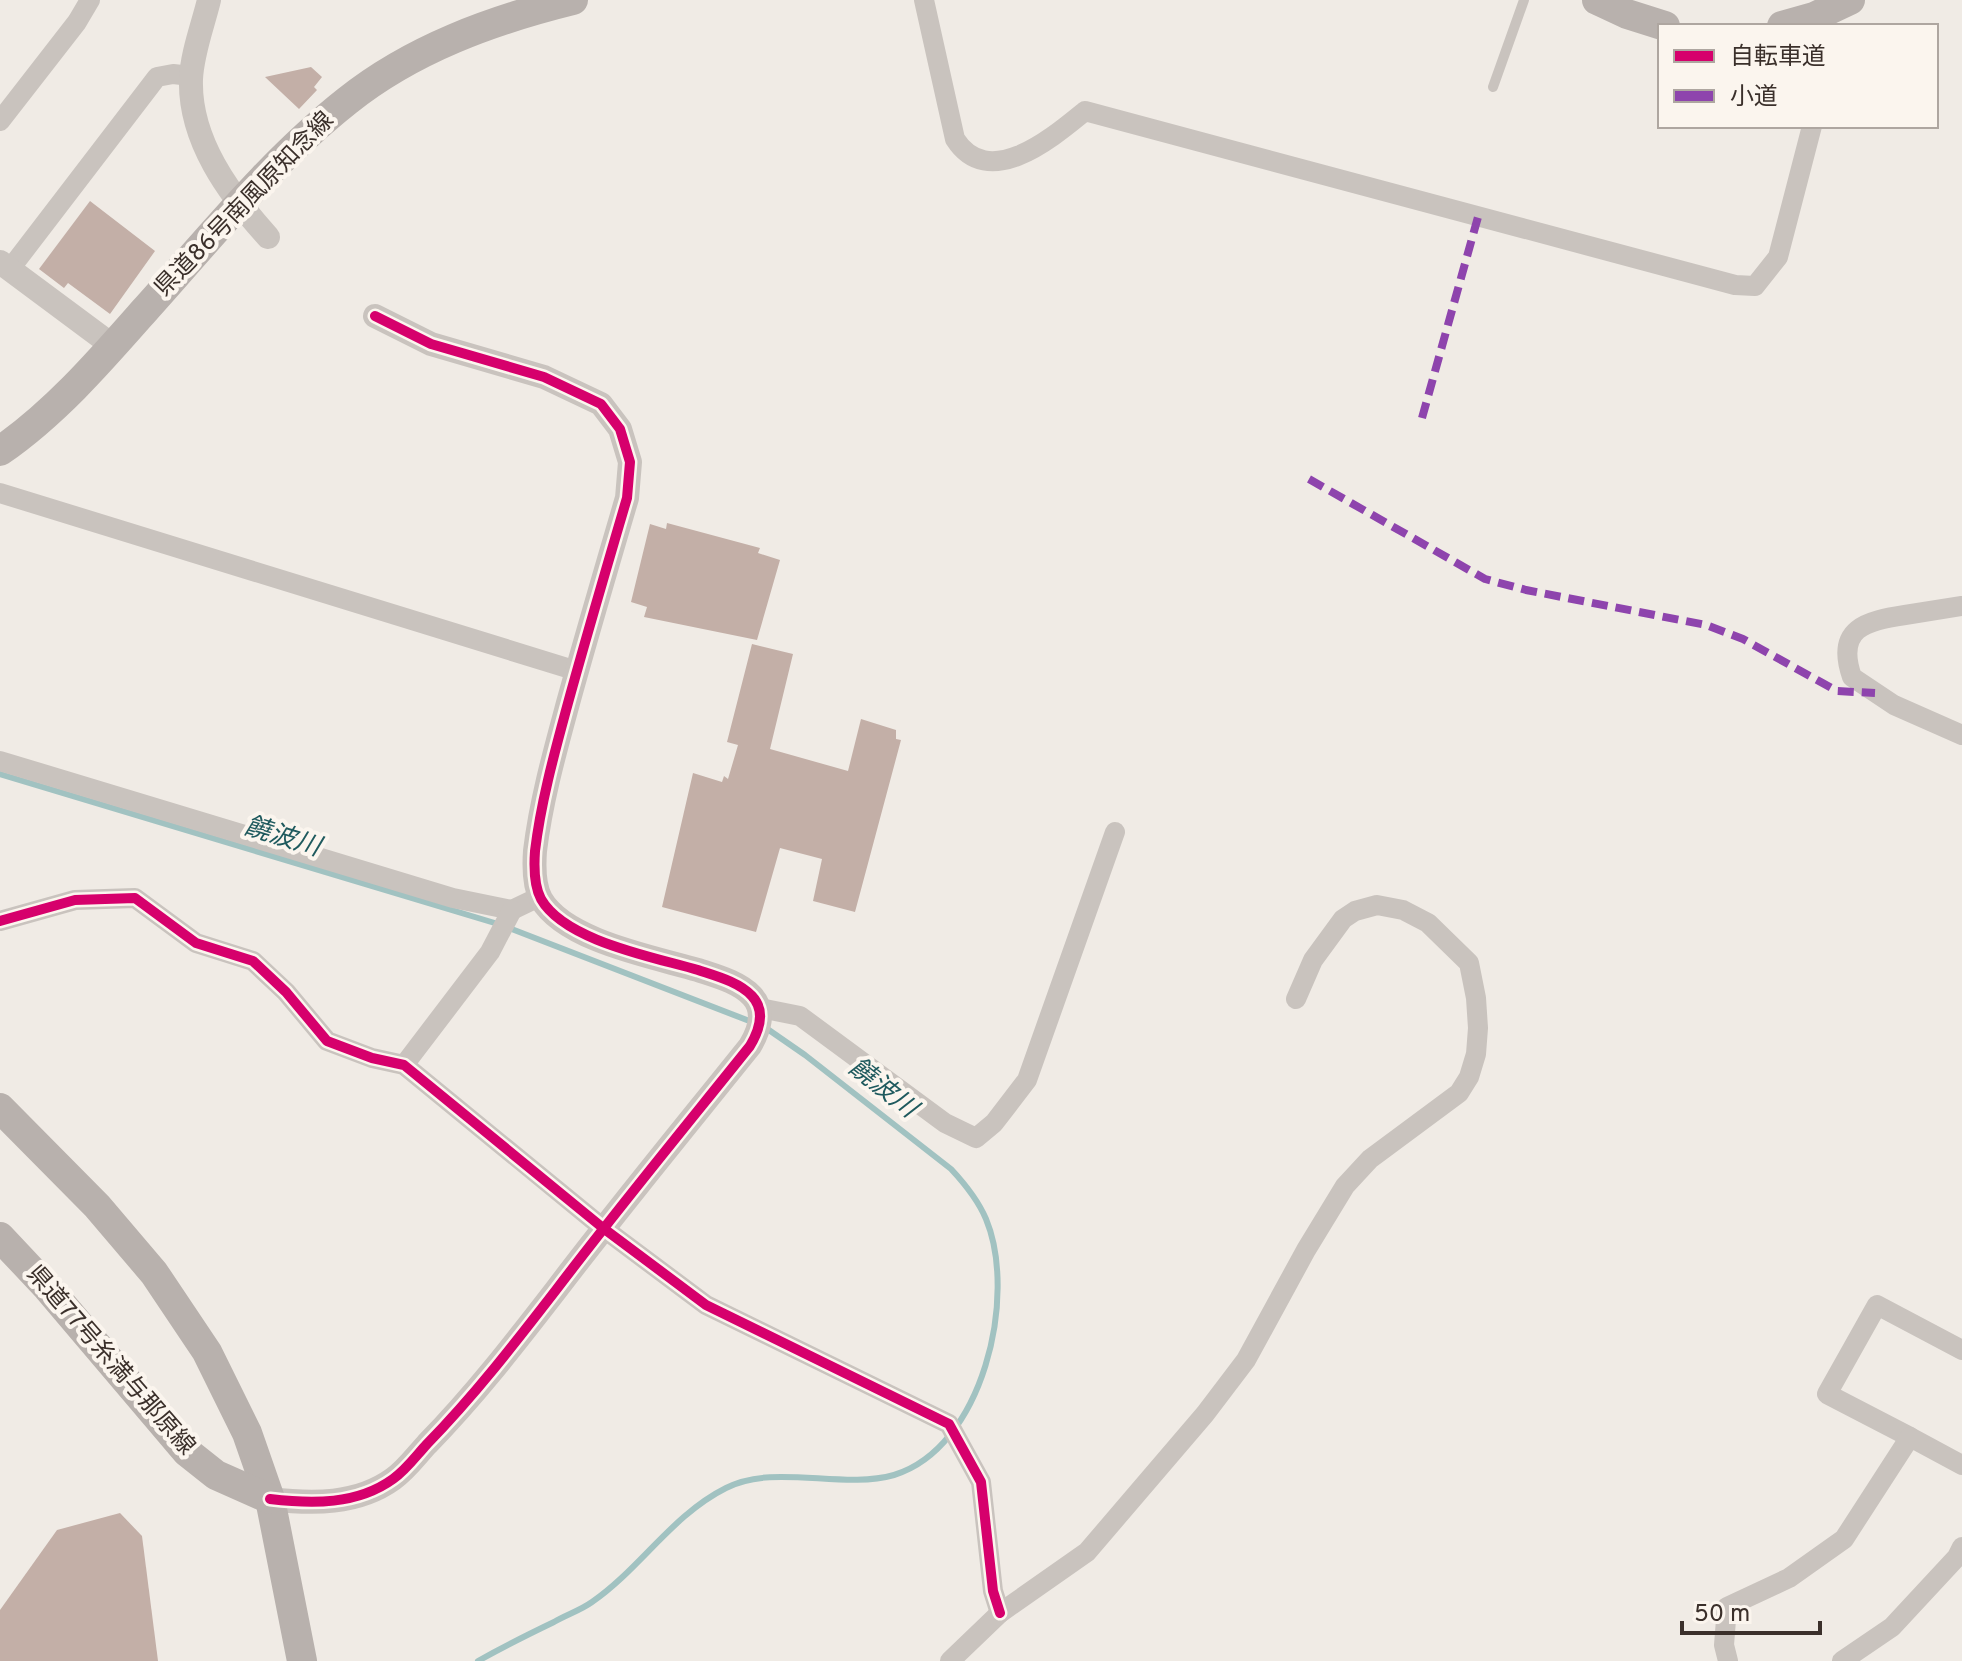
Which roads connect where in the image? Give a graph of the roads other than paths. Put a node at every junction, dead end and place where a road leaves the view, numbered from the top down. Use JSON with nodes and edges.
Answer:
{"nodes":[{"id":1,"x":90,"y":0,"type":"edge"},
{"id":2,"x":209,"y":0,"type":"edge"},
{"id":3,"x":573,"y":0,"type":"edge"},
{"id":4,"x":924,"y":0,"type":"edge"},
{"id":5,"x":1524,"y":0,"type":"edge"},
{"id":6,"x":1597,"y":0,"type":"edge"},
{"id":7,"x":1850,"y":0,"type":"edge"},
{"id":8,"x":1631,"y":7,"type":"edge"},
{"id":9,"x":1815,"y":22,"type":"edge"},
{"id":10,"x":1661,"y":24,"type":"edge"},
{"id":11,"x":191,"y":76,"type":"junction"},
{"id":12,"x":1493,"y":87,"type":"dead end"},
{"id":13,"x":0,"y":121,"type":"edge"},
{"id":14,"x":1811,"y":128,"type":"edge"},
{"id":15,"x":239,"y":206,"type":"junction"},
{"id":16,"x":268,"y":237,"type":"dead end"},
{"id":17,"x":5,"y":266,"type":"edge"},
{"id":18,"x":375,"y":316,"type":"dead end"},
{"id":19,"x":113,"y":346,"type":"junction"},
{"id":20,"x":0,"y":451,"type":"edge"},
{"id":21,"x":0,"y":493,"type":"edge"},
{"id":22,"x":1962,"y":606,"type":"edge"},
{"id":23,"x":577,"y":671,"type":"junction"},
{"id":24,"x":1962,"y":735,"type":"edge"},
{"id":25,"x":0,"y":761,"type":"edge"},
{"id":26,"x":1115,"y":832,"type":"dead end"},
{"id":27,"x":539,"y":897,"type":"junction"},
{"id":28,"x":508,"y":916,"type":"junction"},
{"id":29,"x":0,"y":921,"type":"edge"},
{"id":30,"x":1296,"y":999,"type":"dead end"},
{"id":31,"x":760,"y":1008,"type":"junction"},
{"id":32,"x":404,"y":1065,"type":"junction"},
{"id":33,"x":0,"y":1108,"type":"edge"},
{"id":34,"x":603,"y":1228,"type":"junction"},
{"id":35,"x":0,"y":1237,"type":"edge"},
{"id":36,"x":1962,"y":1350,"type":"edge"},
{"id":37,"x":1910,"y":1437,"type":"junction"},
{"id":38,"x":1962,"y":1465,"type":"edge"},
{"id":39,"x":270,"y":1499,"type":"junction"},
{"id":40,"x":1962,"y":1547,"type":"edge"},
{"id":41,"x":1000,"y":1613,"type":"junction"},
{"id":42,"x":302,"y":1661,"type":"edge"},
{"id":43,"x":950,"y":1661,"type":"edge"},
{"id":44,"x":1728,"y":1661,"type":"edge"},
{"id":45,"x":1842,"y":1661,"type":"edge"}],
"edges":[{"from":1,"to":13,"type":"street"},
{"from":2,"to":11,"type":"street"},
{"from":3,"to":15,"type":"main road","name":"県道86号南風原知念線"},
{"from":4,"to":14,"type":"street"},
{"from":5,"to":12,"type":"lane"},
{"from":6,"to":8,"type":"main road"},
{"from":7,"to":9,"type":"main road"},
{"from":8,"to":10,"type":"main road"},
{"from":11,"to":15,"type":"street"},
{"from":11,"to":17,"type":"street"},
{"from":15,"to":16,"type":"street"},
{"from":15,"to":19,"type":"main road","name":"県道86号南風原知念線"},
{"from":17,"to":19,"type":"street"},
{"from":18,"to":23,"type":"street"},
{"from":19,"to":20,"type":"main road","name":"県道86号南風原知念線"},
{"from":21,"to":23,"type":"street"},
{"from":22,"to":24,"type":"street"},
{"from":23,"to":27,"type":"street"},
{"from":25,"to":28,"type":"street"},
{"from":26,"to":31,"type":"street"},
{"from":27,"to":28,"type":"street"},
{"from":27,"to":31,"type":"street"},
{"from":28,"to":32,"type":"street"},
{"from":29,"to":32,"type":"street"},
{"from":30,"to":41,"type":"street"},
{"from":31,"to":34,"type":"street"},
{"from":32,"to":34,"type":"street"},
{"from":33,"to":39,"type":"main road"},
{"from":34,"to":39,"type":"street"},
{"from":34,"to":41,"type":"street"},
{"from":35,"to":39,"type":"main road","name":"県道77号糸満与那原線"},
{"from":36,"to":37,"type":"street"},
{"from":37,"to":38,"type":"street"},
{"from":37,"to":44,"type":"street"},
{"from":39,"to":42,"type":"main road"},
{"from":40,"to":45,"type":"street"},
{"from":41,"to":43,"type":"street"}]}
